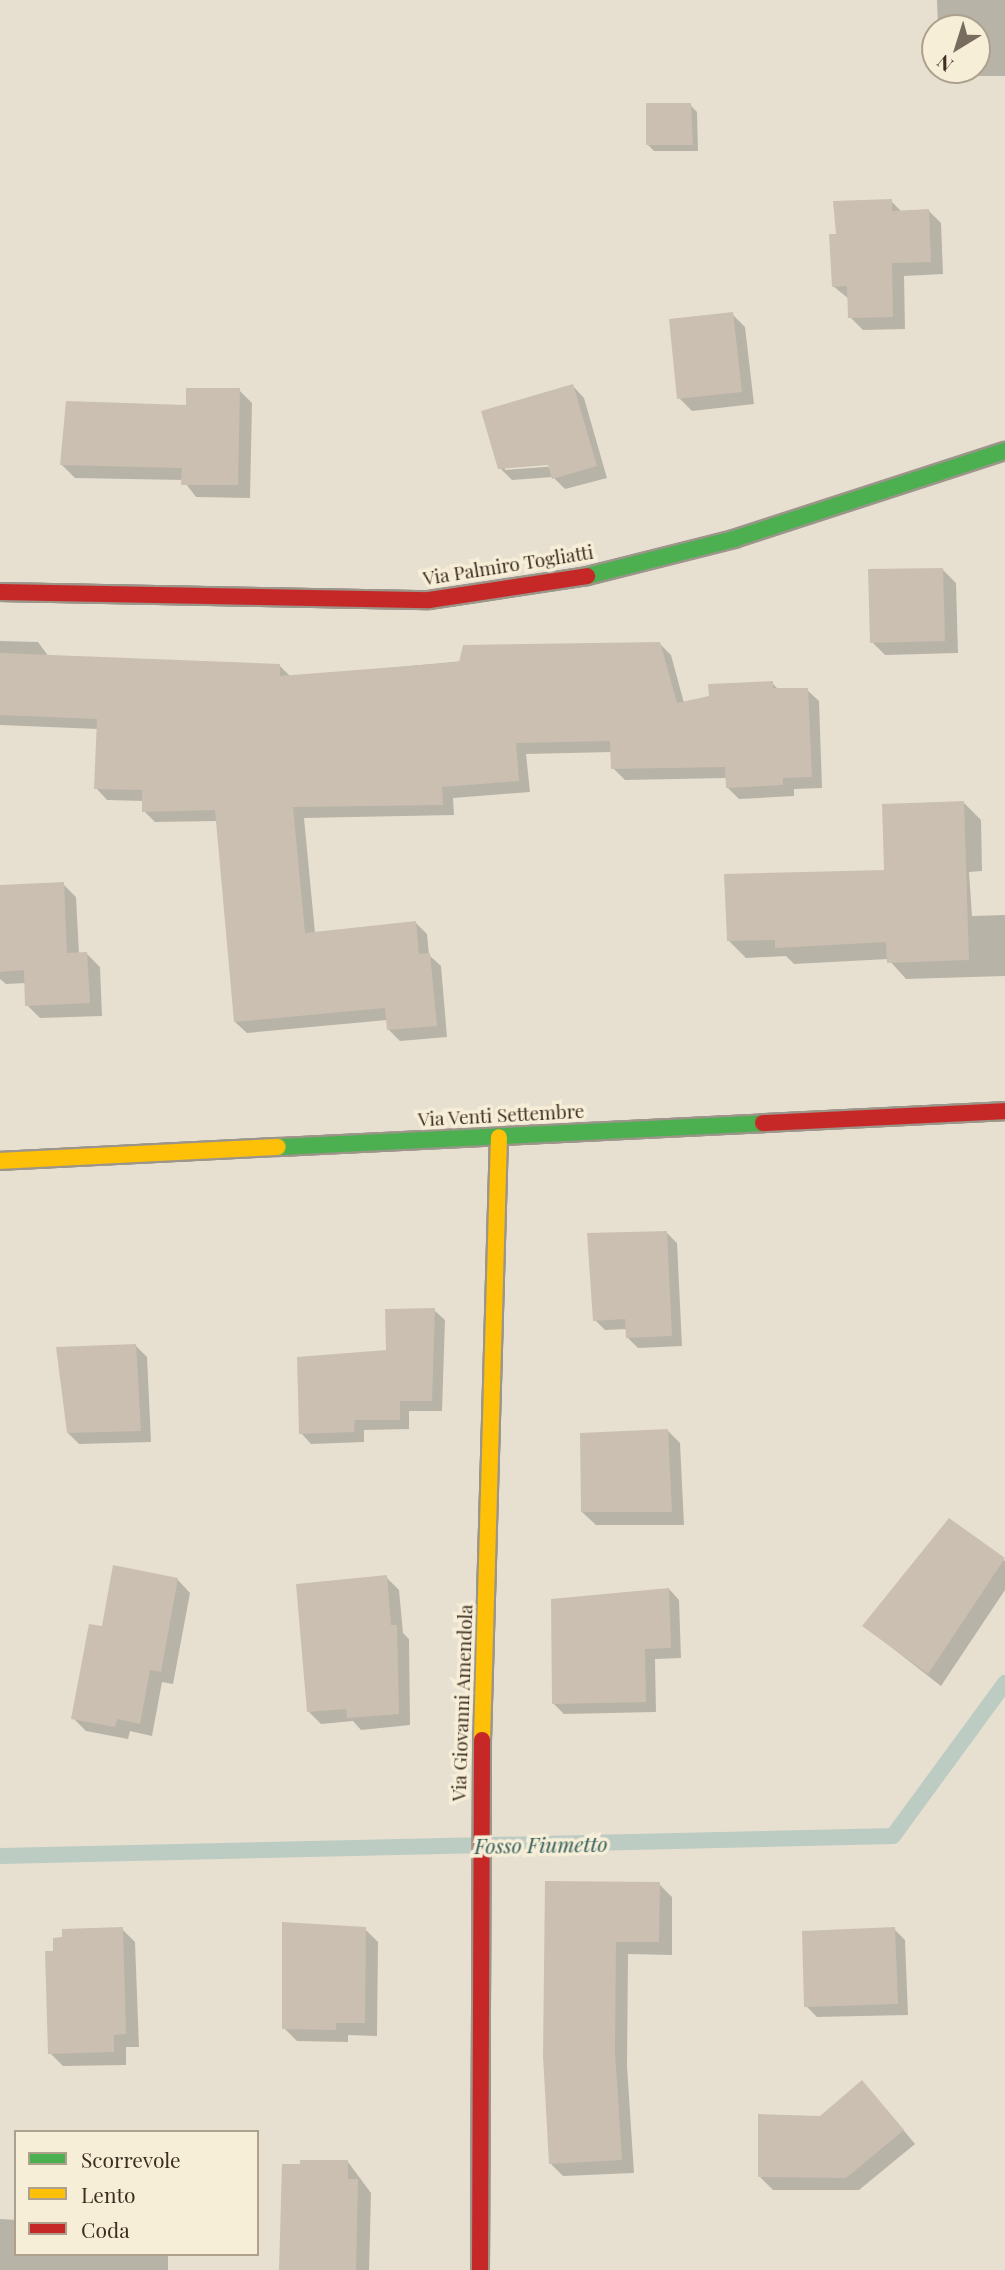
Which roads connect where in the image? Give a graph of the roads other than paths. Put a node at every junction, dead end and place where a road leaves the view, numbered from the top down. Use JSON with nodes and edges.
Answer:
{"nodes":[{"id":1,"x":1005,"y":451,"type":"edge"},
{"id":2,"x":0,"y":592,"type":"edge"},
{"id":3,"x":1005,"y":1111,"type":"edge"},
{"id":4,"x":499,"y":1136,"type":"junction"},
{"id":5,"x":0,"y":1161,"type":"edge"},
{"id":6,"x":480,"y":2270,"type":"edge"}],
"edges":[{"from":1,"to":2,"type":"street","name":"Via Palmiro Togliatti"},
{"from":3,"to":4,"type":"street","name":"Via Venti Settembre"},
{"from":4,"to":5,"type":"street","name":"Via Venti Settembre"},
{"from":4,"to":6,"type":"street","name":"Via Giovanni Amendola"}]}
